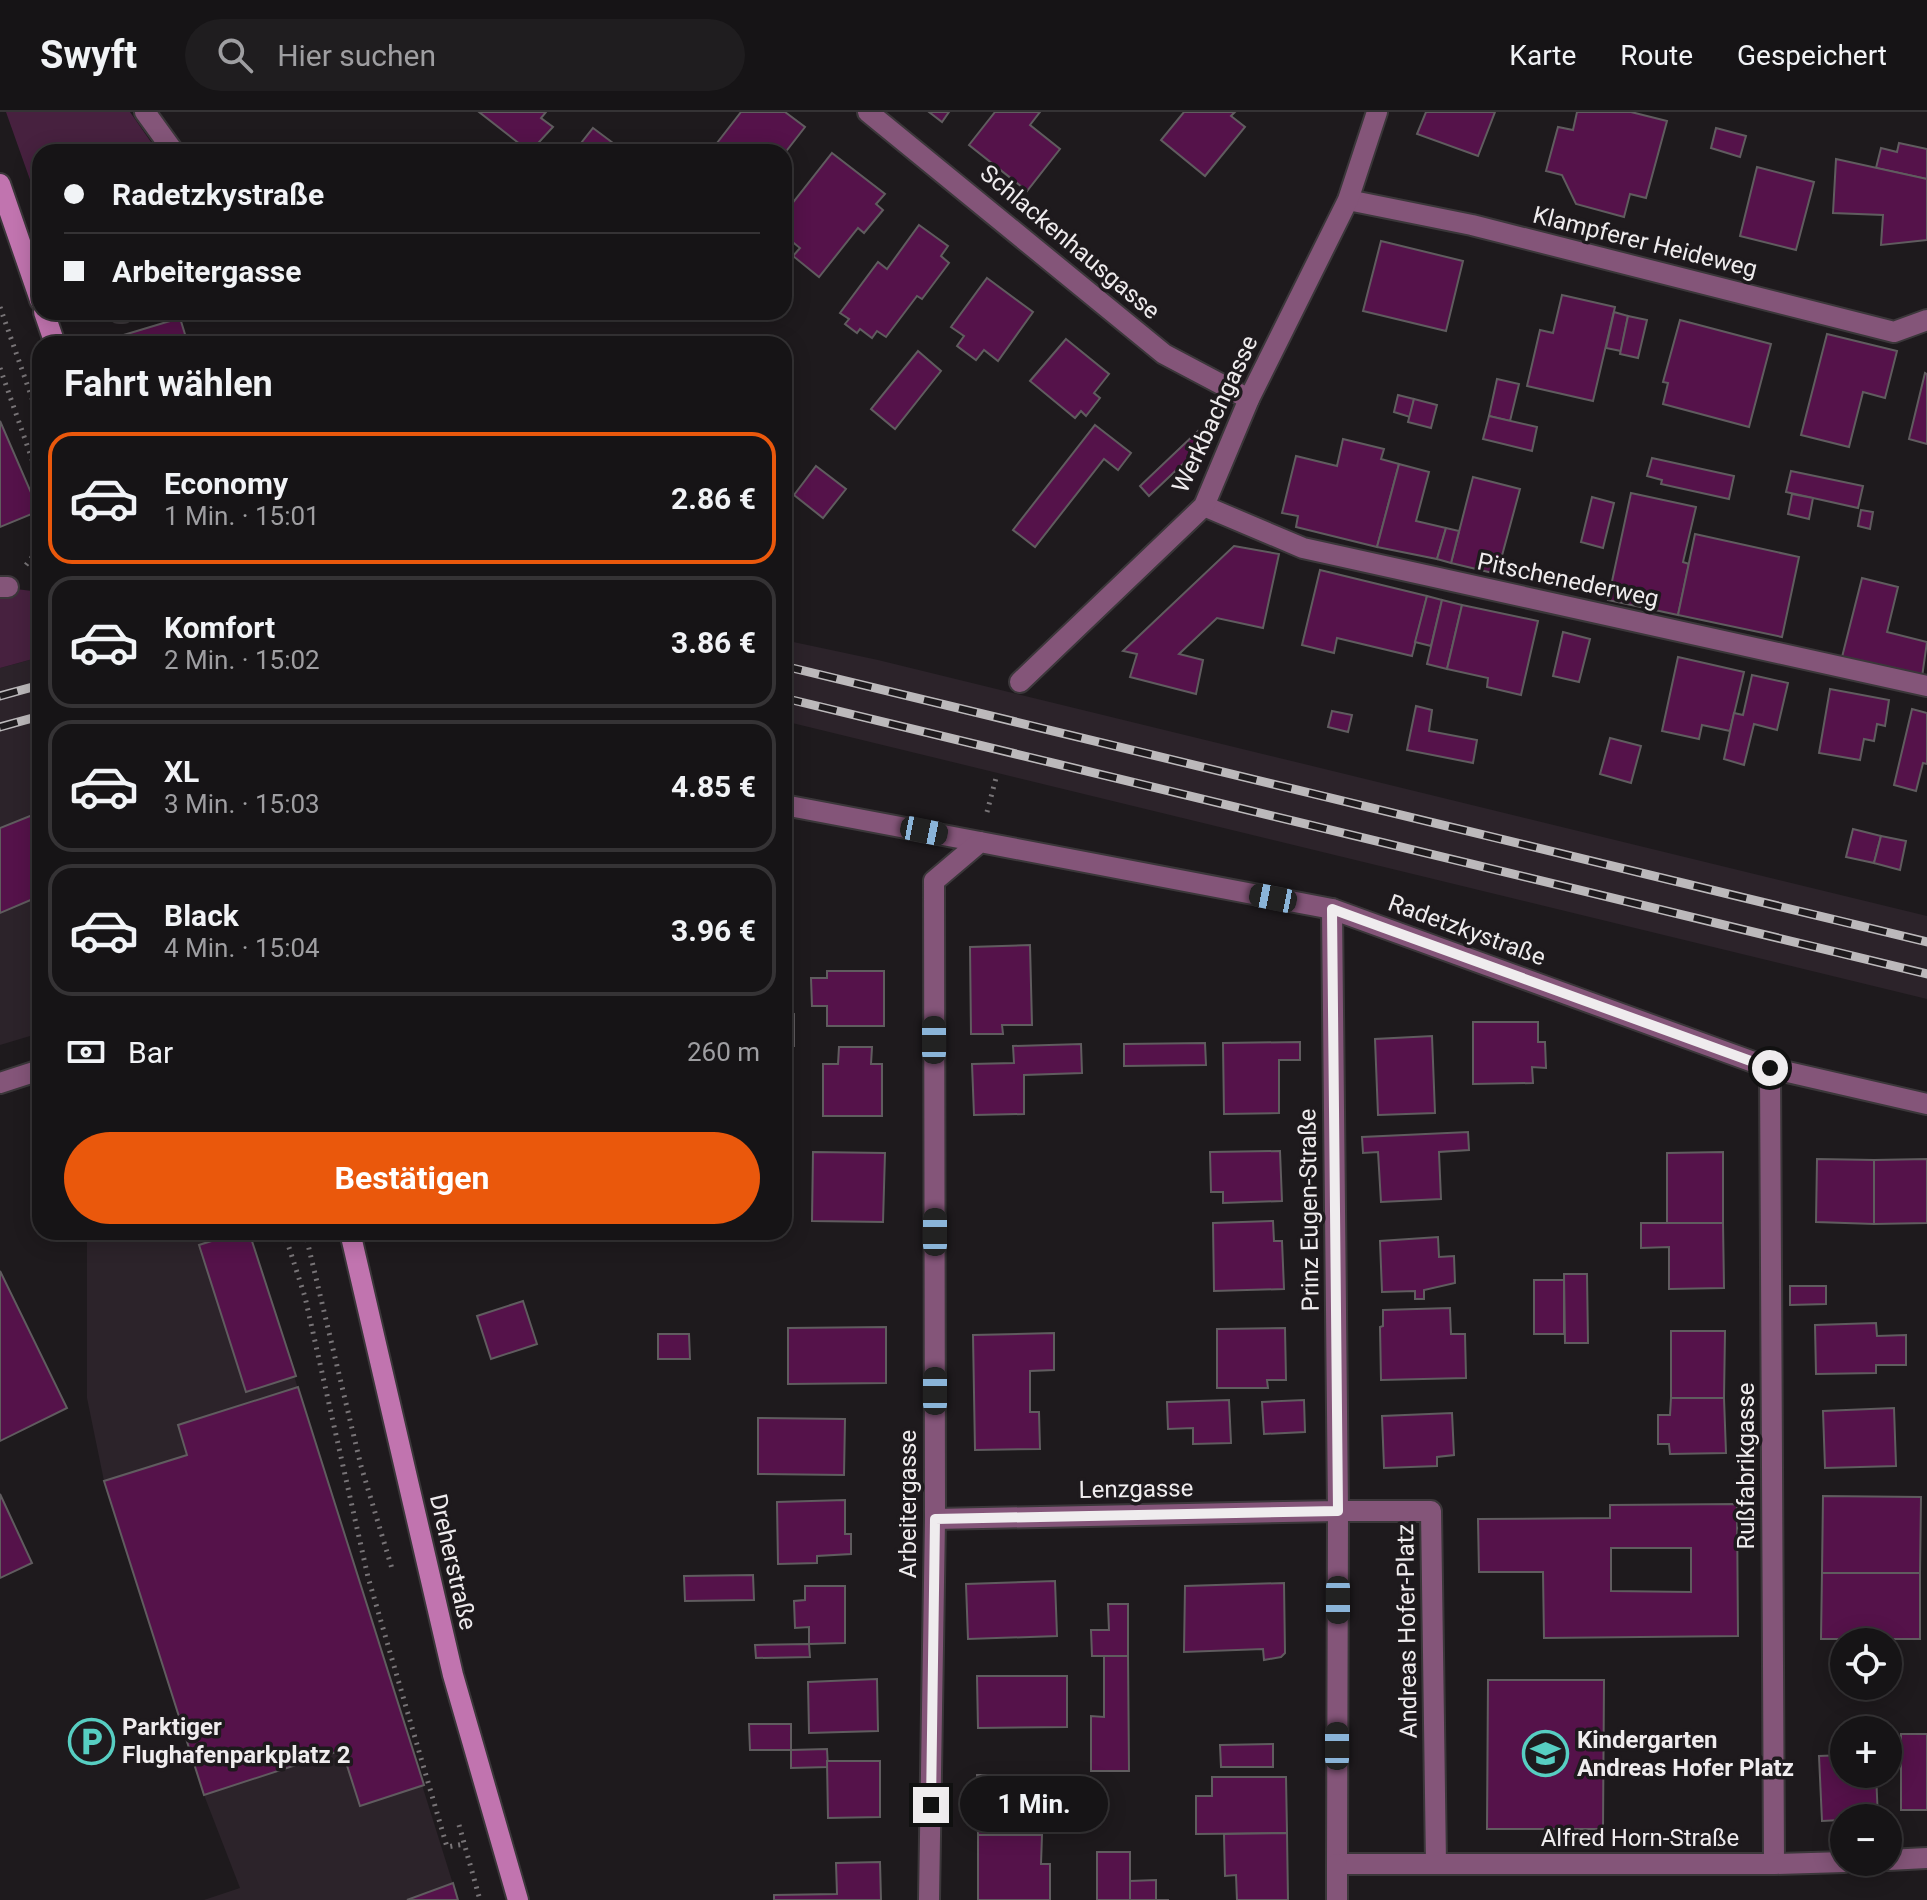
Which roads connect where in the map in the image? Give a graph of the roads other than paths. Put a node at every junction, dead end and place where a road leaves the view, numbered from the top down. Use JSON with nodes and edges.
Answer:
{"nodes":[{"id":1,"x":145,"y":112,"type":"edge"},
{"id":2,"x":868,"y":112,"type":"edge"},
{"id":3,"x":1377,"y":112,"type":"edge"},
{"id":4,"x":168,"y":144,"type":"edge"},
{"id":5,"x":0,"y":184,"type":"edge"},
{"id":6,"x":1348,"y":200,"type":"junction"},
{"id":7,"x":32,"y":277,"type":"edge"},
{"id":8,"x":1927,"y":320,"type":"edge"},
{"id":9,"x":1249,"y":399,"type":"junction"},
{"id":10,"x":1204,"y":506,"type":"junction"},
{"id":11,"x":1020,"y":682,"type":"dead end"},
{"id":12,"x":1927,"y":686,"type":"edge"},
{"id":13,"x":792,"y":807,"type":"edge"},
{"id":14,"x":980,"y":842,"type":"junction"},
{"id":15,"x":1332,"y":909,"type":"junction"},
{"id":16,"x":1770,"y":1068,"type":"junction"},
{"id":17,"x":32,"y":1073,"type":"edge"},
{"id":18,"x":0,"y":1083,"type":"edge"},
{"id":19,"x":1927,"y":1104,"type":"edge"},
{"id":20,"x":352,"y":1240,"type":"edge"},
{"id":21,"x":1338,"y":1511,"type":"junction"},
{"id":22,"x":935,"y":1519,"type":"junction"},
{"id":23,"x":1927,"y":1858,"type":"edge"},
{"id":24,"x":1902,"y":1859,"type":"edge"},
{"id":25,"x":1830,"y":1862,"type":"edge"},
{"id":26,"x":1337,"y":1864,"type":"junction"},
{"id":27,"x":1436,"y":1864,"type":"junction"},
{"id":28,"x":1774,"y":1864,"type":"junction"},
{"id":29,"x":518,"y":1900,"type":"edge"},
{"id":30,"x":929,"y":1900,"type":"edge"},
{"id":31,"x":1337,"y":1900,"type":"edge"}],
"edges":[{"from":1,"to":4,"type":"street"},
{"from":2,"to":9,"type":"street","name":"Schlackenhausgasse"},
{"from":3,"to":6,"type":"street","name":"Werkbachgasse"},
{"from":5,"to":7,"type":"street"},
{"from":6,"to":8,"type":"street","name":"Klampferer Heideweg"},
{"from":6,"to":9,"type":"street","name":"Werkbachgasse"},
{"from":9,"to":10,"type":"street","name":"Werkbachgasse"},
{"from":10,"to":11,"type":"street","name":"Werkbachgasse"},
{"from":10,"to":12,"type":"street","name":"Pitschenederweg"},
{"from":13,"to":14,"type":"street","name":"Radetzkystraße"},
{"from":14,"to":15,"type":"street","name":"Radetzkystraße"},
{"from":14,"to":22,"type":"street","name":"Arbeitergasse"},
{"from":15,"to":16,"type":"street","name":"Radetzkystraße"},
{"from":15,"to":21,"type":"street","name":"Prinz Eugen-Straße"},
{"from":16,"to":19,"type":"street","name":"Radetzkystraße"},
{"from":16,"to":28,"type":"street","name":"Rußfabrikgasse"},
{"from":17,"to":18,"type":"street"},
{"from":20,"to":29,"type":"street","name":"Dreherstraße"},
{"from":21,"to":22,"type":"street","name":"Lenzgasse"},
{"from":21,"to":26,"type":"street"},
{"from":21,"to":27,"type":"street","name":"Andreas Hofer-Platz"},
{"from":22,"to":30,"type":"street","name":"Arbeitergasse"},
{"from":23,"to":24,"type":"street"},
{"from":25,"to":28,"type":"street","name":"Alfred Horn-Straße"},
{"from":26,"to":27,"type":"street"},
{"from":26,"to":31,"type":"street"},
{"from":27,"to":28,"type":"street","name":"Alfred Horn-Straße"}]}
